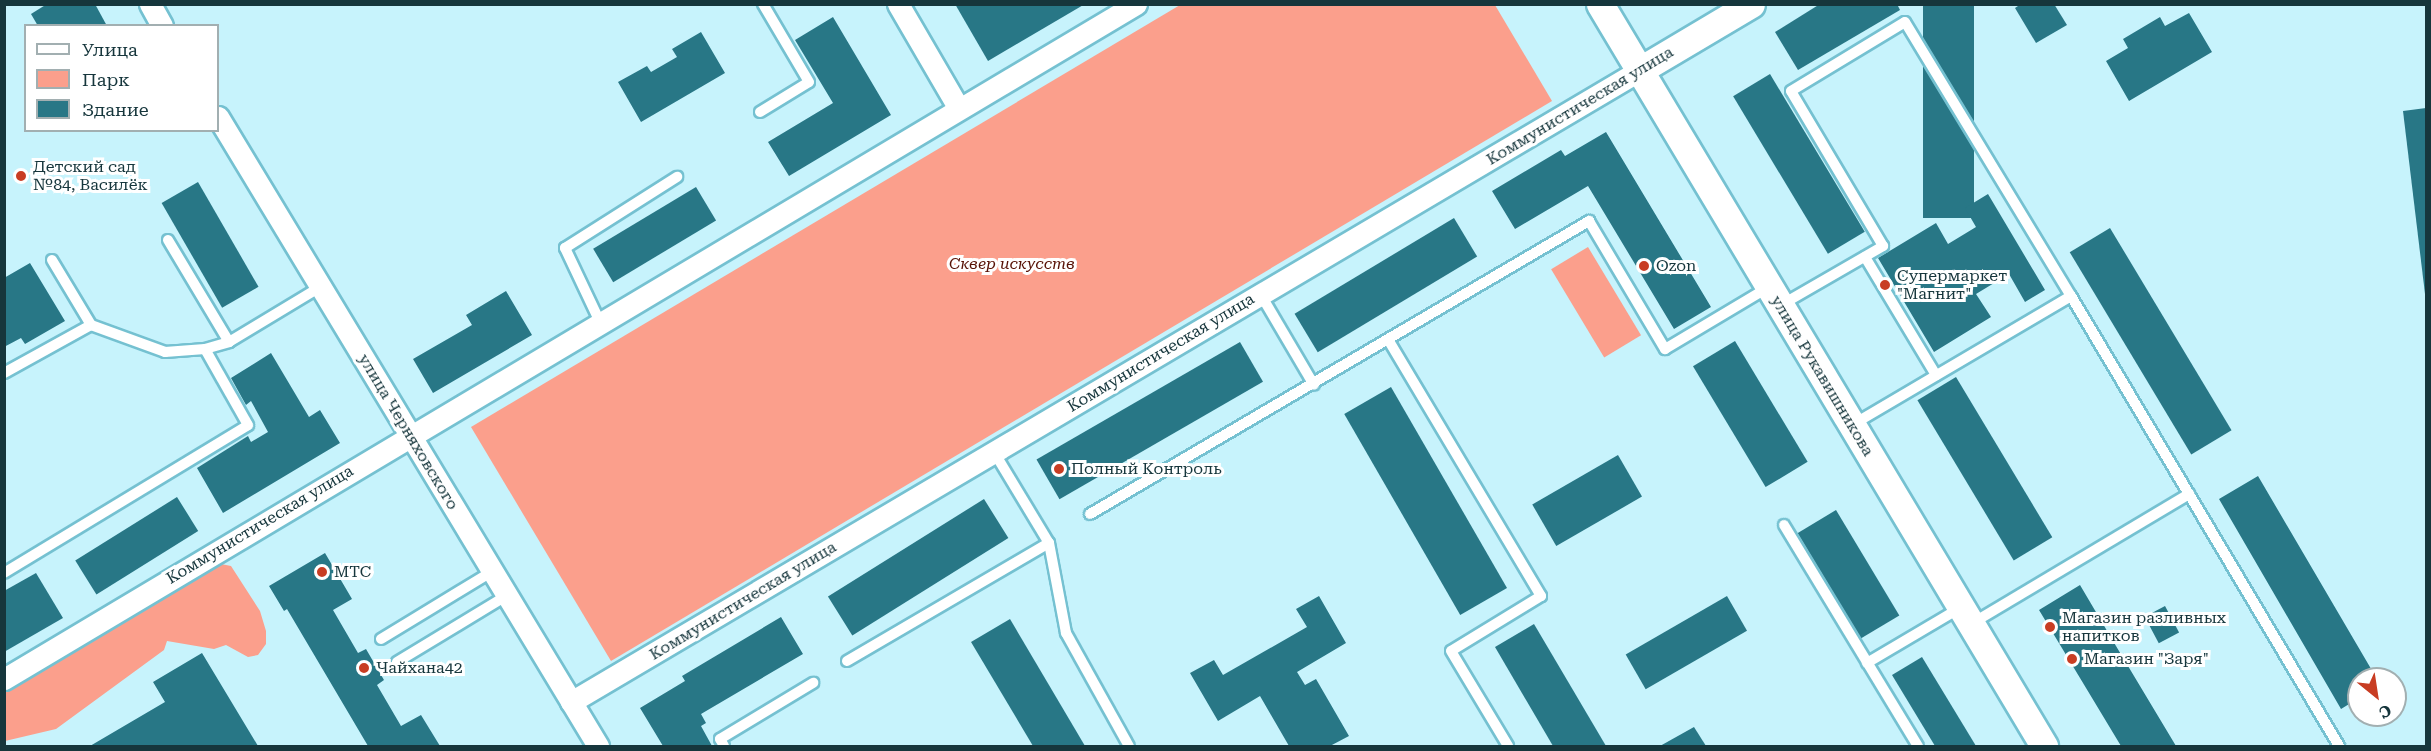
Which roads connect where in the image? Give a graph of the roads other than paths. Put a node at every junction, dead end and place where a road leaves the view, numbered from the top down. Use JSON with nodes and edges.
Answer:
{"nodes":[{"id":1,"x":150,"y":4,"type":"edge"},
{"id":2,"x":763,"y":4,"type":"edge"},
{"id":3,"x":898,"y":4,"type":"edge"},
{"id":4,"x":1136,"y":4,"type":"edge"},
{"id":5,"x":1600,"y":4,"type":"edge"},
{"id":6,"x":1751,"y":4,"type":"edge"},
{"id":7,"x":161,"y":24,"type":"edge"},
{"id":8,"x":1640,"y":70,"type":"junction"},
{"id":9,"x":959,"y":109,"type":"junction"},
{"id":10,"x":760,"y":112,"type":"dead end"},
{"id":11,"x":219,"y":119,"type":"edge"},
{"id":12,"x":677,"y":177,"type":"dead end"},
{"id":13,"x":168,"y":240,"type":"dead end"},
{"id":14,"x":1865,"y":256,"type":"junction"},
{"id":15,"x":52,"y":260,"type":"dead end"},
{"id":16,"x":320,"y":287,"type":"junction"},
{"id":17,"x":1261,"y":294,"type":"junction"},
{"id":18,"x":1775,"y":296,"type":"junction"},
{"id":19,"x":2071,"y":296,"type":"junction"},
{"id":20,"x":600,"y":322,"type":"junction"},
{"id":21,"x":91,"y":325,"type":"junction"},
{"id":22,"x":1389,"y":340,"type":"junction"},
{"id":23,"x":228,"y":342,"type":"junction"},
{"id":24,"x":205,"y":349,"type":"junction"},
{"id":25,"x":4,"y":373,"type":"edge"},
{"id":26,"x":1936,"y":375,"type":"junction"},
{"id":27,"x":1314,"y":385,"type":"junction"},
{"id":28,"x":1852,"y":425,"type":"junction"},
{"id":29,"x":410,"y":435,"type":"junction"},
{"id":30,"x":994,"y":452,"type":"junction"},
{"id":31,"x":2189,"y":494,"type":"junction"},
{"id":32,"x":1090,"y":514,"type":"dead end"},
{"id":33,"x":1784,"y":525,"type":"dead end"},
{"id":34,"x":1049,"y":543,"type":"junction"},
{"id":35,"x":491,"y":572,"type":"junction"},
{"id":36,"x":4,"y":573,"type":"edge"},
{"id":37,"x":506,"y":596,"type":"junction"},
{"id":38,"x":1966,"y":616,"type":"junction"},
{"id":39,"x":381,"y":639,"type":"dead end"},
{"id":40,"x":847,"y":661,"type":"dead end"},
{"id":41,"x":397,"y":662,"type":"dead end"},
{"id":42,"x":1867,"y":663,"type":"junction"},
{"id":43,"x":4,"y":679,"type":"edge"},
{"id":44,"x":813,"y":683,"type":"dead end"},
{"id":45,"x":571,"y":702,"type":"junction"},
{"id":46,"x":598,"y":747,"type":"edge"},
{"id":47,"x":724,"y":747,"type":"edge"},
{"id":48,"x":1129,"y":747,"type":"edge"},
{"id":49,"x":1508,"y":747,"type":"edge"},
{"id":50,"x":1918,"y":747,"type":"edge"},
{"id":51,"x":2044,"y":747,"type":"edge"},
{"id":52,"x":2339,"y":747,"type":"edge"}],
"edges":[{"from":1,"to":7,"type":"street"},
{"from":2,"to":10,"type":"lane"},
{"from":3,"to":9,"type":"street"},
{"from":4,"to":9,"type":"street","name":"Коммунистическая улица"},
{"from":5,"to":8,"type":"street","name":"улица Рукавишникова"},
{"from":6,"to":8,"type":"street","name":"Коммунистическая улица"},
{"from":8,"to":17,"type":"street","name":"Коммунистическая улица"},
{"from":8,"to":18,"type":"street","name":"улица Рукавишникова"},
{"from":9,"to":20,"type":"street","name":"Коммунистическая улица"},
{"from":11,"to":16,"type":"street","name":"улица Черняховского"},
{"from":12,"to":20,"type":"lane"},
{"from":13,"to":23,"type":"lane"},
{"from":14,"to":18,"type":"lane"},
{"from":14,"to":19,"type":"lane"},
{"from":14,"to":26,"type":"lane"},
{"from":15,"to":21,"type":"lane"},
{"from":16,"to":23,"type":"lane"},
{"from":16,"to":29,"type":"street","name":"улица Черняховского"},
{"from":17,"to":27,"type":"lane"},
{"from":17,"to":30,"type":"street","name":"Коммунистическая улица"},
{"from":18,"to":22,"type":"lane"},
{"from":18,"to":28,"type":"street","name":"улица Рукавишникова"},
{"from":19,"to":26,"type":"lane"},
{"from":19,"to":31,"type":"lane"},
{"from":20,"to":29,"type":"street","name":"Коммунистическая улица"},
{"from":21,"to":24,"type":"lane"},
{"from":21,"to":25,"type":"lane"},
{"from":22,"to":27,"type":"lane"},
{"from":22,"to":49,"type":"lane"},
{"from":23,"to":24,"type":"lane"},
{"from":24,"to":36,"type":"lane"},
{"from":26,"to":28,"type":"lane"},
{"from":27,"to":32,"type":"lane"},
{"from":28,"to":38,"type":"street","name":"улица Рукавишникова"},
{"from":29,"to":35,"type":"street","name":"улица Черняховского"},
{"from":29,"to":43,"type":"street","name":"Коммунистическая улица"},
{"from":30,"to":34,"type":"lane"},
{"from":30,"to":45,"type":"street","name":"Коммунистическая улица"},
{"from":31,"to":38,"type":"lane"},
{"from":31,"to":52,"type":"lane"},
{"from":33,"to":42,"type":"lane"},
{"from":34,"to":40,"type":"lane"},
{"from":34,"to":48,"type":"lane"},
{"from":35,"to":37,"type":"street","name":"улица Черняховского"},
{"from":35,"to":39,"type":"lane"},
{"from":37,"to":41,"type":"lane"},
{"from":37,"to":45,"type":"street","name":"улица Черняховского"},
{"from":38,"to":42,"type":"lane"},
{"from":38,"to":51,"type":"street","name":"улица Рукавишникова"},
{"from":42,"to":50,"type":"lane"},
{"from":44,"to":47,"type":"lane"},
{"from":45,"to":46,"type":"street","name":"улица Черняховского"}]}
